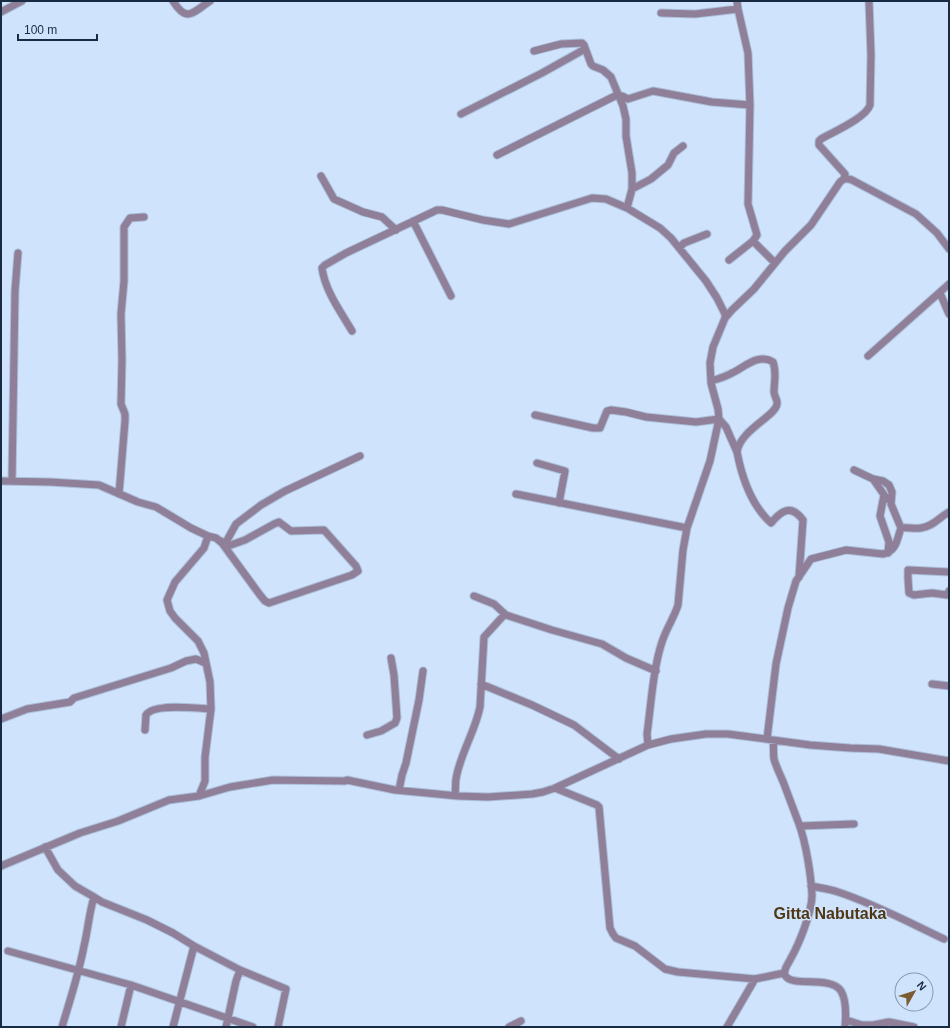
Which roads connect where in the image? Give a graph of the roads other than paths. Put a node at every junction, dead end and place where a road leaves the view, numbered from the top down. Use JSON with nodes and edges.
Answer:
{"nodes":[{"id":1,"x":22,"y":1,"type":"edge"},
{"id":2,"x":173,"y":1,"type":"edge"},
{"id":3,"x":210,"y":1,"type":"edge"},
{"id":4,"x":737,"y":1,"type":"edge"},
{"id":5,"x":869,"y":1,"type":"edge"},
{"id":6,"x":738,"y":9,"type":"junction"},
{"id":7,"x":1,"y":12,"type":"edge"},
{"id":8,"x":661,"y":13,"type":"dead end"},
{"id":9,"x":585,"y":49,"type":"junction"},
{"id":10,"x":534,"y":51,"type":"dead end"},
{"id":11,"x":620,"y":96,"type":"junction"},
{"id":12,"x":750,"y":105,"type":"junction"},
{"id":13,"x":461,"y":114,"type":"dead end"},
{"id":14,"x":684,"y":146,"type":"dead end"},
{"id":15,"x":497,"y":155,"type":"dead end"},
{"id":16,"x":321,"y":176,"type":"dead end"},
{"id":17,"x":844,"y":179,"type":"junction"},
{"id":18,"x":632,"y":189,"type":"junction"},
{"id":19,"x":627,"y":208,"type":"junction"},
{"id":20,"x":144,"y":217,"type":"dead end"},
{"id":21,"x":413,"y":221,"type":"junction"},
{"id":22,"x":396,"y":230,"type":"junction"},
{"id":23,"x":937,"y":233,"type":"junction"},
{"id":24,"x":707,"y":234,"type":"dead end"},
{"id":25,"x":949,"y":238,"type":"edge"},
{"id":26,"x":754,"y":241,"type":"junction"},
{"id":27,"x":679,"y":248,"type":"junction"},
{"id":28,"x":949,"y":249,"type":"edge"},
{"id":29,"x":18,"y":253,"type":"dead end"},
{"id":30,"x":729,"y":260,"type":"dead end"},
{"id":31,"x":775,"y":264,"type":"junction"},
{"id":32,"x":949,"y":284,"type":"edge"},
{"id":33,"x":940,"y":293,"type":"junction"},
{"id":34,"x":451,"y":296,"type":"dead end"},
{"id":35,"x":723,"y":308,"type":"junction"},
{"id":36,"x":732,"y":310,"type":"junction"},
{"id":37,"x":949,"y":314,"type":"edge"},
{"id":38,"x":725,"y":318,"type":"junction"},
{"id":39,"x":352,"y":331,"type":"dead end"},
{"id":40,"x":868,"y":356,"type":"dead end"},
{"id":41,"x":711,"y":381,"type":"junction"},
{"id":42,"x":535,"y":415,"type":"dead end"},
{"id":43,"x":719,"y":419,"type":"junction"},
{"id":44,"x":737,"y":452,"type":"junction"},
{"id":45,"x":360,"y":456,"type":"dead end"},
{"id":46,"x":537,"y":463,"type":"dead end"},
{"id":47,"x":854,"y":470,"type":"dead end"},
{"id":48,"x":873,"y":479,"type":"junction"},
{"id":49,"x":12,"y":480,"type":"junction"},
{"id":50,"x":1,"y":481,"type":"edge"},
{"id":51,"x":119,"y":494,"type":"junction"},
{"id":52,"x":516,"y":494,"type":"dead end"},
{"id":53,"x":884,"y":495,"type":"junction"},
{"id":54,"x":559,"y":503,"type":"junction"},
{"id":55,"x":891,"y":504,"type":"junction"},
{"id":56,"x":949,"y":512,"type":"edge"},
{"id":57,"x":687,"y":528,"type":"junction"},
{"id":58,"x":901,"y":528,"type":"junction"},
{"id":59,"x":208,"y":536,"type":"junction"},
{"id":60,"x":223,"y":543,"type":"junction"},
{"id":61,"x":888,"y":553,"type":"junction"},
{"id":62,"x":800,"y":558,"type":"junction"},
{"id":63,"x":811,"y":559,"type":"junction"},
{"id":64,"x":949,"y":572,"type":"edge"},
{"id":65,"x":799,"y":577,"type":"junction"},
{"id":66,"x":949,"y":591,"type":"edge"},
{"id":67,"x":474,"y":596,"type":"dead end"},
{"id":68,"x":505,"y":614,"type":"junction"},
{"id":69,"x":391,"y":658,"type":"dead end"},
{"id":70,"x":205,"y":663,"type":"junction"},
{"id":71,"x":423,"y":671,"type":"dead end"},
{"id":72,"x":656,"y":671,"type":"junction"},
{"id":73,"x":481,"y":684,"type":"junction"},
{"id":74,"x":932,"y":684,"type":"dead end"},
{"id":75,"x":949,"y":686,"type":"edge"},
{"id":76,"x":211,"y":709,"type":"junction"},
{"id":77,"x":1,"y":719,"type":"edge"},
{"id":78,"x":145,"y":730,"type":"dead end"},
{"id":79,"x":367,"y":735,"type":"dead end"},
{"id":80,"x":770,"y":740,"type":"junction"},
{"id":81,"x":648,"y":745,"type":"junction"},
{"id":82,"x":619,"y":759,"type":"junction"},
{"id":83,"x":949,"y":761,"type":"edge"},
{"id":84,"x":555,"y":788,"type":"junction"},
{"id":85,"x":399,"y":790,"type":"junction"},
{"id":86,"x":455,"y":795,"type":"junction"},
{"id":87,"x":199,"y":796,"type":"junction"},
{"id":88,"x":854,"y":824,"type":"dead end"},
{"id":89,"x":800,"y":826,"type":"junction"},
{"id":90,"x":46,"y":847,"type":"junction"},
{"id":91,"x":1,"y":866,"type":"edge"},
{"id":92,"x":811,"y":886,"type":"junction"},
{"id":93,"x":94,"y":897,"type":"junction"},
{"id":94,"x":944,"y":939,"type":"dead end"},
{"id":95,"x":194,"y":946,"type":"junction"},
{"id":96,"x":8,"y":951,"type":"dead end"},
{"id":97,"x":79,"y":970,"type":"junction"},
{"id":98,"x":240,"y":970,"type":"junction"},
{"id":99,"x":784,"y":973,"type":"junction"},
{"id":100,"x":755,"y":979,"type":"junction"},
{"id":101,"x":131,"y":986,"type":"junction"},
{"id":102,"x":180,"y":1003,"type":"junction"},
{"id":103,"x":228,"y":1018,"type":"junction"},
{"id":104,"x":521,"y":1021,"type":"dead end"},
{"id":105,"x":845,"y":1023,"type":"edge"},
{"id":106,"x":62,"y":1027,"type":"edge"},
{"id":107,"x":121,"y":1027,"type":"edge"},
{"id":108,"x":173,"y":1027,"type":"edge"},
{"id":109,"x":226,"y":1027,"type":"edge"},
{"id":110,"x":253,"y":1027,"type":"edge"},
{"id":111,"x":278,"y":1027,"type":"edge"},
{"id":112,"x":509,"y":1027,"type":"edge"},
{"id":113,"x":727,"y":1027,"type":"edge"},
{"id":114,"x":914,"y":1027,"type":"edge"}],
"edges":[{"from":1,"to":7,"type":"street"},
{"from":2,"to":3,"type":"street"},
{"from":4,"to":6,"type":"street"},
{"from":5,"to":17,"type":"street"},
{"from":6,"to":8,"type":"street"},
{"from":6,"to":12,"type":"street"},
{"from":9,"to":10,"type":"street"},
{"from":9,"to":11,"type":"street"},
{"from":9,"to":13,"type":"street"},
{"from":11,"to":12,"type":"street"},
{"from":11,"to":15,"type":"street"},
{"from":11,"to":18,"type":"street"},
{"from":12,"to":26,"type":"street"},
{"from":14,"to":18,"type":"street"},
{"from":16,"to":22,"type":"street"},
{"from":17,"to":23,"type":"street"},
{"from":17,"to":31,"type":"street"},
{"from":18,"to":19,"type":"street"},
{"from":19,"to":21,"type":"street"},
{"from":19,"to":27,"type":"street"},
{"from":20,"to":51,"type":"street"},
{"from":21,"to":22,"type":"street"},
{"from":21,"to":34,"type":"street"},
{"from":22,"to":39,"type":"street"},
{"from":23,"to":25,"type":"street"},
{"from":23,"to":28,"type":"street"},
{"from":24,"to":27,"type":"street"},
{"from":26,"to":30,"type":"street"},
{"from":26,"to":31,"type":"street"},
{"from":27,"to":35,"type":"street"},
{"from":29,"to":49,"type":"street"},
{"from":31,"to":36,"type":"street"},
{"from":32,"to":33,"type":"street"},
{"from":33,"to":37,"type":"street"},
{"from":33,"to":40,"type":"street"},
{"from":35,"to":36,"type":"street"},
{"from":35,"to":38,"type":"street"},
{"from":36,"to":38,"type":"street"},
{"from":38,"to":41,"type":"street"},
{"from":41,"to":43,"type":"street"},
{"from":41,"to":44,"type":"street"},
{"from":42,"to":43,"type":"street"},
{"from":43,"to":44,"type":"street"},
{"from":43,"to":57,"type":"street"},
{"from":44,"to":62,"type":"street"},
{"from":45,"to":60,"type":"street"},
{"from":46,"to":54,"type":"street"},
{"from":47,"to":48,"type":"street"},
{"from":48,"to":53,"type":"street"},
{"from":48,"to":55,"type":"street"},
{"from":49,"to":50,"type":"street"},
{"from":49,"to":51,"type":"street"},
{"from":51,"to":59,"type":"street"},
{"from":52,"to":54,"type":"street"},
{"from":53,"to":55,"type":"street"},
{"from":53,"to":61,"type":"street"},
{"from":54,"to":57,"type":"street"},
{"from":55,"to":58,"type":"street"},
{"from":56,"to":58,"type":"street"},
{"from":57,"to":72,"type":"street"},
{"from":58,"to":61,"type":"street"},
{"from":59,"to":60,"type":"street"},
{"from":59,"to":70,"type":"street"},
{"from":60,"to":60,"type":"street"},
{"from":61,"to":63,"type":"street"},
{"from":62,"to":63,"type":"street"},
{"from":62,"to":65,"type":"street"},
{"from":63,"to":65,"type":"street"},
{"from":64,"to":66,"type":"street"},
{"from":65,"to":80,"type":"street"},
{"from":67,"to":68,"type":"street"},
{"from":68,"to":72,"type":"street"},
{"from":68,"to":73,"type":"street"},
{"from":69,"to":79,"type":"street"},
{"from":70,"to":76,"type":"street"},
{"from":70,"to":77,"type":"street"},
{"from":71,"to":85,"type":"street"},
{"from":72,"to":81,"type":"street"},
{"from":73,"to":82,"type":"street"},
{"from":73,"to":86,"type":"street"},
{"from":74,"to":75,"type":"street"},
{"from":76,"to":78,"type":"street"},
{"from":76,"to":87,"type":"street"},
{"from":80,"to":81,"type":"street"},
{"from":80,"to":83,"type":"street"},
{"from":80,"to":89,"type":"street"},
{"from":81,"to":82,"type":"street"},
{"from":82,"to":84,"type":"street"},
{"from":84,"to":86,"type":"street"},
{"from":84,"to":100,"type":"street"},
{"from":85,"to":86,"type":"street"},
{"from":85,"to":87,"type":"street"},
{"from":87,"to":90,"type":"street"},
{"from":88,"to":89,"type":"street"},
{"from":89,"to":92,"type":"street"},
{"from":90,"to":91,"type":"street"},
{"from":90,"to":93,"type":"street"},
{"from":92,"to":94,"type":"street"},
{"from":92,"to":99,"type":"street"},
{"from":93,"to":95,"type":"street"},
{"from":93,"to":97,"type":"street"},
{"from":95,"to":98,"type":"street"},
{"from":95,"to":102,"type":"street"},
{"from":96,"to":97,"type":"street"},
{"from":97,"to":101,"type":"street"},
{"from":97,"to":106,"type":"street"},
{"from":98,"to":103,"type":"street"},
{"from":98,"to":111,"type":"street"},
{"from":99,"to":100,"type":"street"},
{"from":99,"to":105,"type":"street"},
{"from":100,"to":113,"type":"street"},
{"from":101,"to":102,"type":"street"},
{"from":101,"to":107,"type":"street"},
{"from":102,"to":103,"type":"street"},
{"from":102,"to":108,"type":"street"},
{"from":103,"to":109,"type":"street"},
{"from":103,"to":110,"type":"street"},
{"from":104,"to":112,"type":"street"},
{"from":105,"to":114,"type":"street"}]}
